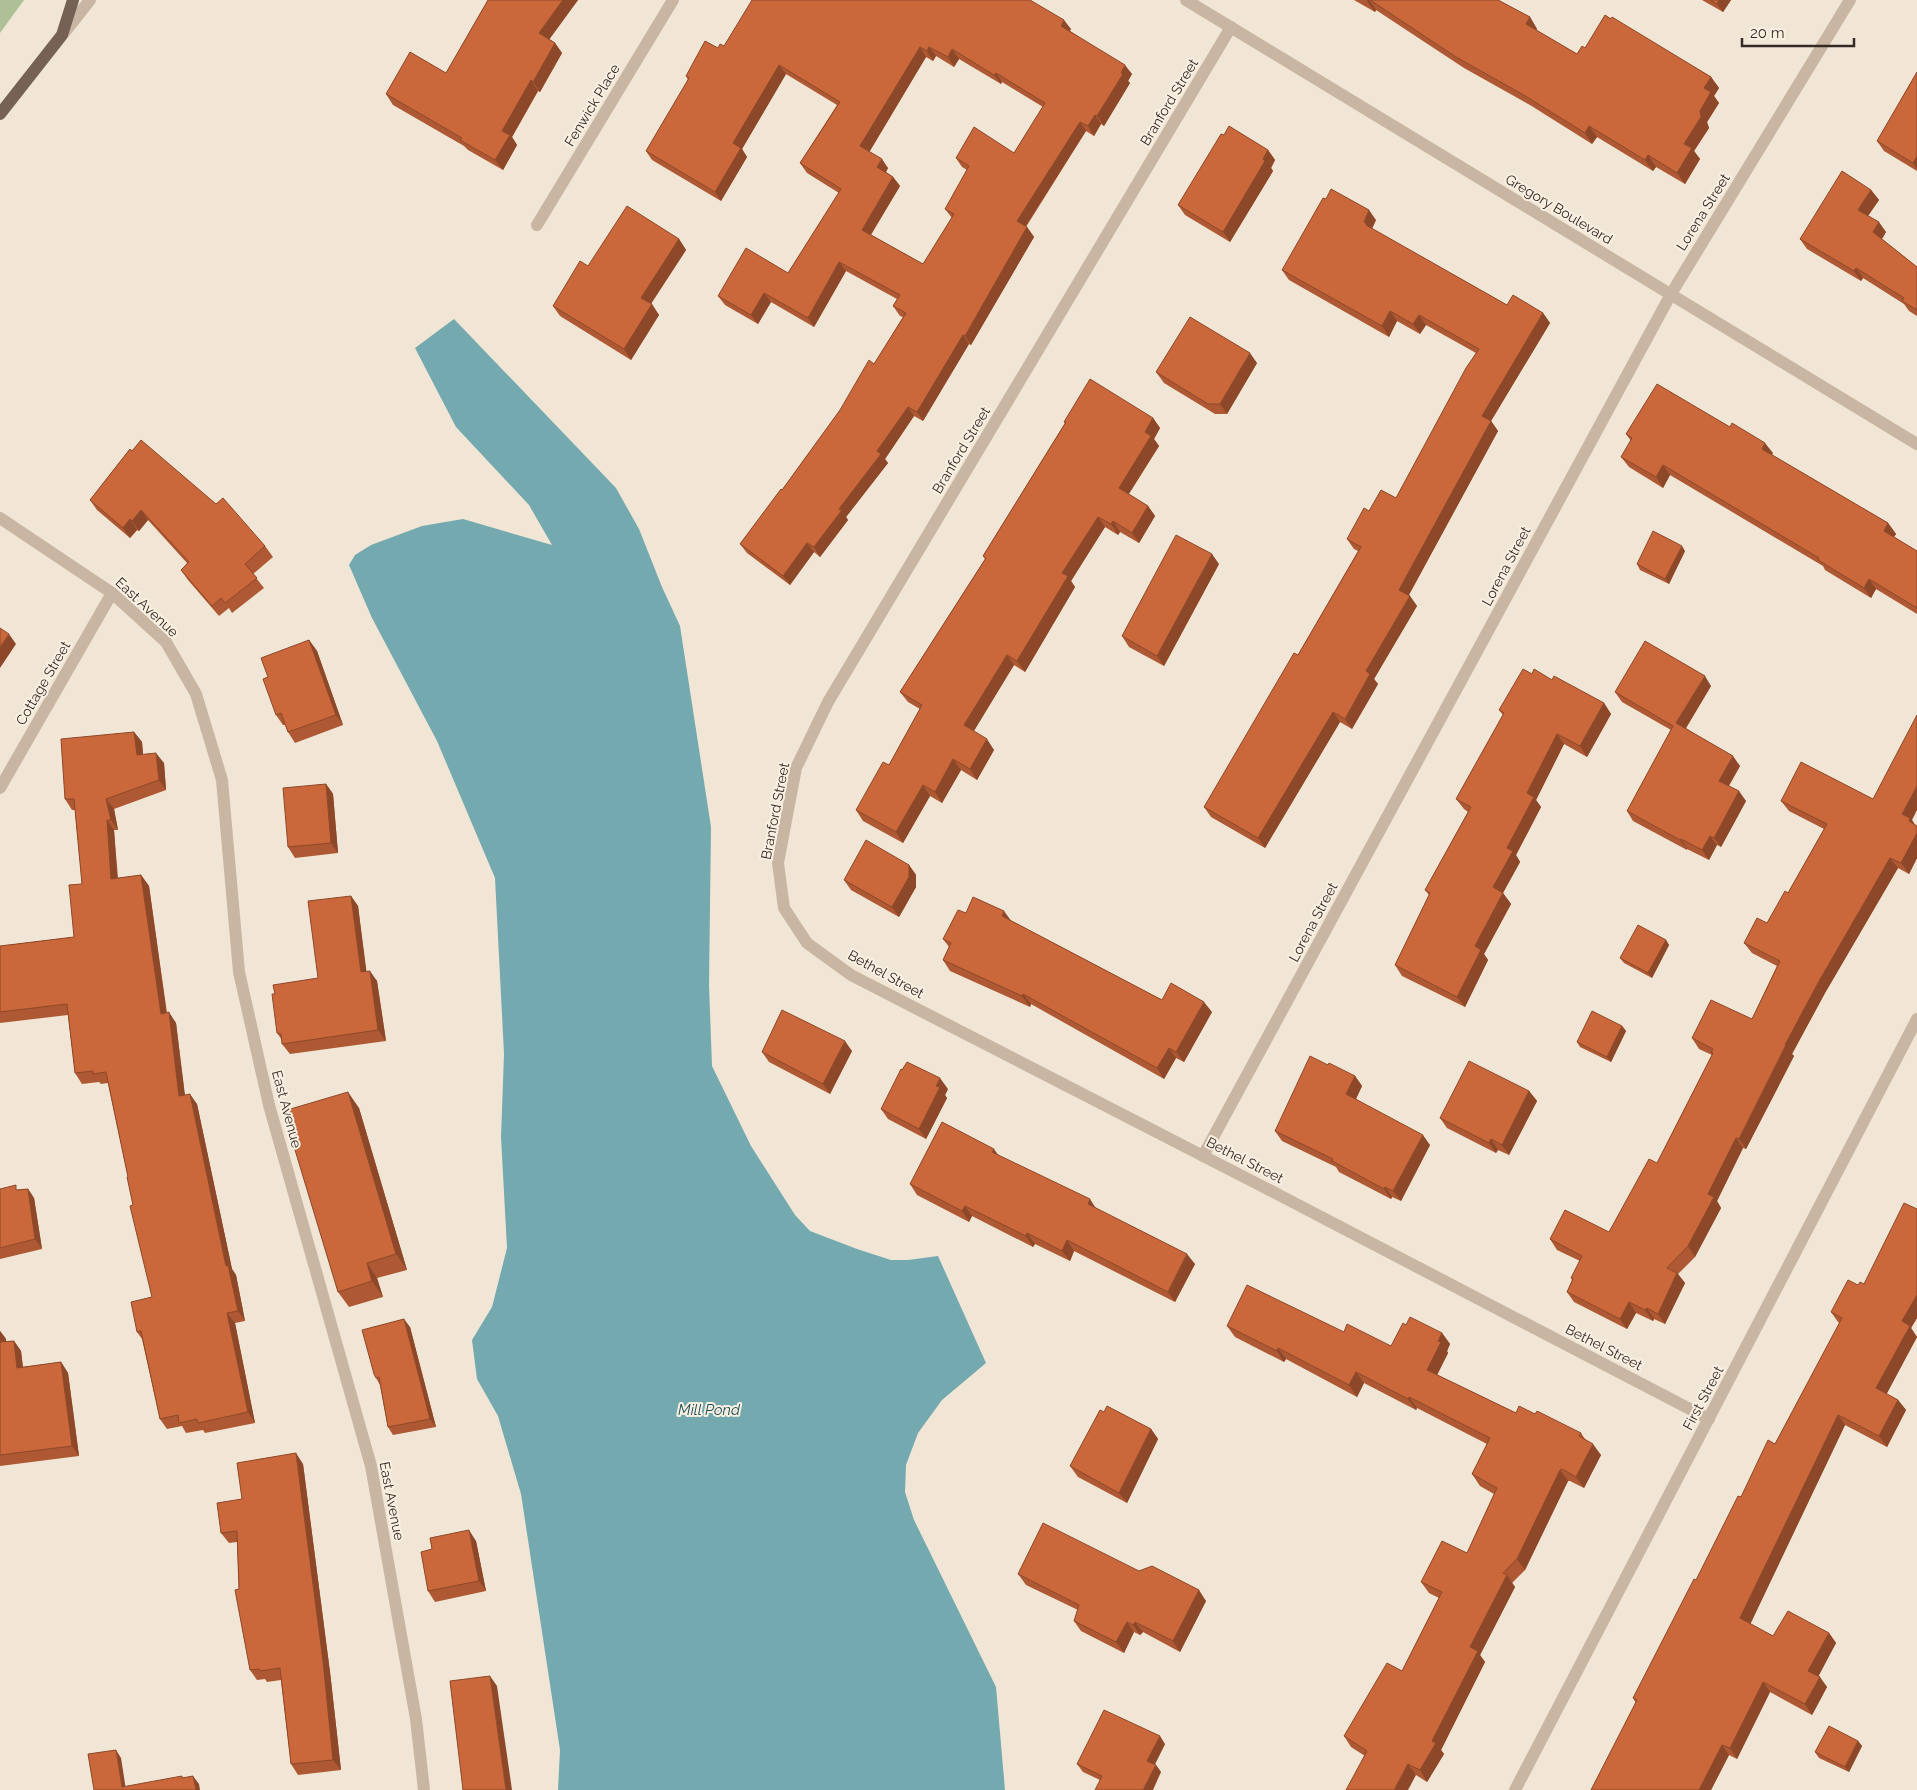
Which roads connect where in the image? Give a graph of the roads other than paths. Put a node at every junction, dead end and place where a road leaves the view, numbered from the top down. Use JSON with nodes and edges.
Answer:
{"nodes":[{"id":1,"x":73,"y":0,"type":"edge"},
{"id":2,"x":90,"y":0,"type":"edge"},
{"id":3,"x":673,"y":0,"type":"edge"},
{"id":4,"x":1186,"y":0,"type":"edge"},
{"id":5,"x":1850,"y":0,"type":"edge"},
{"id":6,"x":1232,"y":28,"type":"junction"},
{"id":7,"x":62,"y":35,"type":"junction"},
{"id":8,"x":0,"y":114,"type":"edge"},
{"id":9,"x":537,"y":225,"type":"dead end"},
{"id":10,"x":1670,"y":294,"type":"junction"},
{"id":11,"x":1917,"y":444,"type":"edge"},
{"id":12,"x":0,"y":518,"type":"edge"},
{"id":13,"x":112,"y":593,"type":"junction"},
{"id":14,"x":0,"y":788,"type":"edge"},
{"id":15,"x":784,"y":908,"type":"joint"},
{"id":16,"x":1917,"y":1019,"type":"edge"},
{"id":17,"x":1203,"y":1156,"type":"junction"},
{"id":18,"x":1709,"y":1419,"type":"junction"},
{"id":19,"x":424,"y":1790,"type":"edge"},
{"id":20,"x":1515,"y":1790,"type":"edge"}],
"edges":[{"from":1,"to":7,"type":"main road"},
{"from":2,"to":7,"type":"street"},
{"from":3,"to":9,"type":"street","name":"Fenwick Place"},
{"from":4,"to":6,"type":"street","name":"Gregory Boulevard"},
{"from":5,"to":10,"type":"street","name":"Lorena Street"},
{"from":6,"to":10,"type":"street","name":"Gregory Boulevard"},
{"from":6,"to":15,"type":"street","name":"Branford Street"},
{"from":7,"to":8,"type":"main road"},
{"from":10,"to":11,"type":"street","name":"Gregory Boulevard"},
{"from":10,"to":17,"type":"street","name":"Lorena Street"},
{"from":12,"to":13,"type":"street","name":"East Avenue"},
{"from":13,"to":14,"type":"street","name":"Cottage Street"},
{"from":13,"to":19,"type":"street","name":"East Avenue"},
{"from":15,"to":17,"type":"street","name":"Bethel Street"},
{"from":16,"to":18,"type":"street","name":"First Street"},
{"from":17,"to":18,"type":"street","name":"Bethel Street"},
{"from":18,"to":20,"type":"street","name":"First Street"}]}
